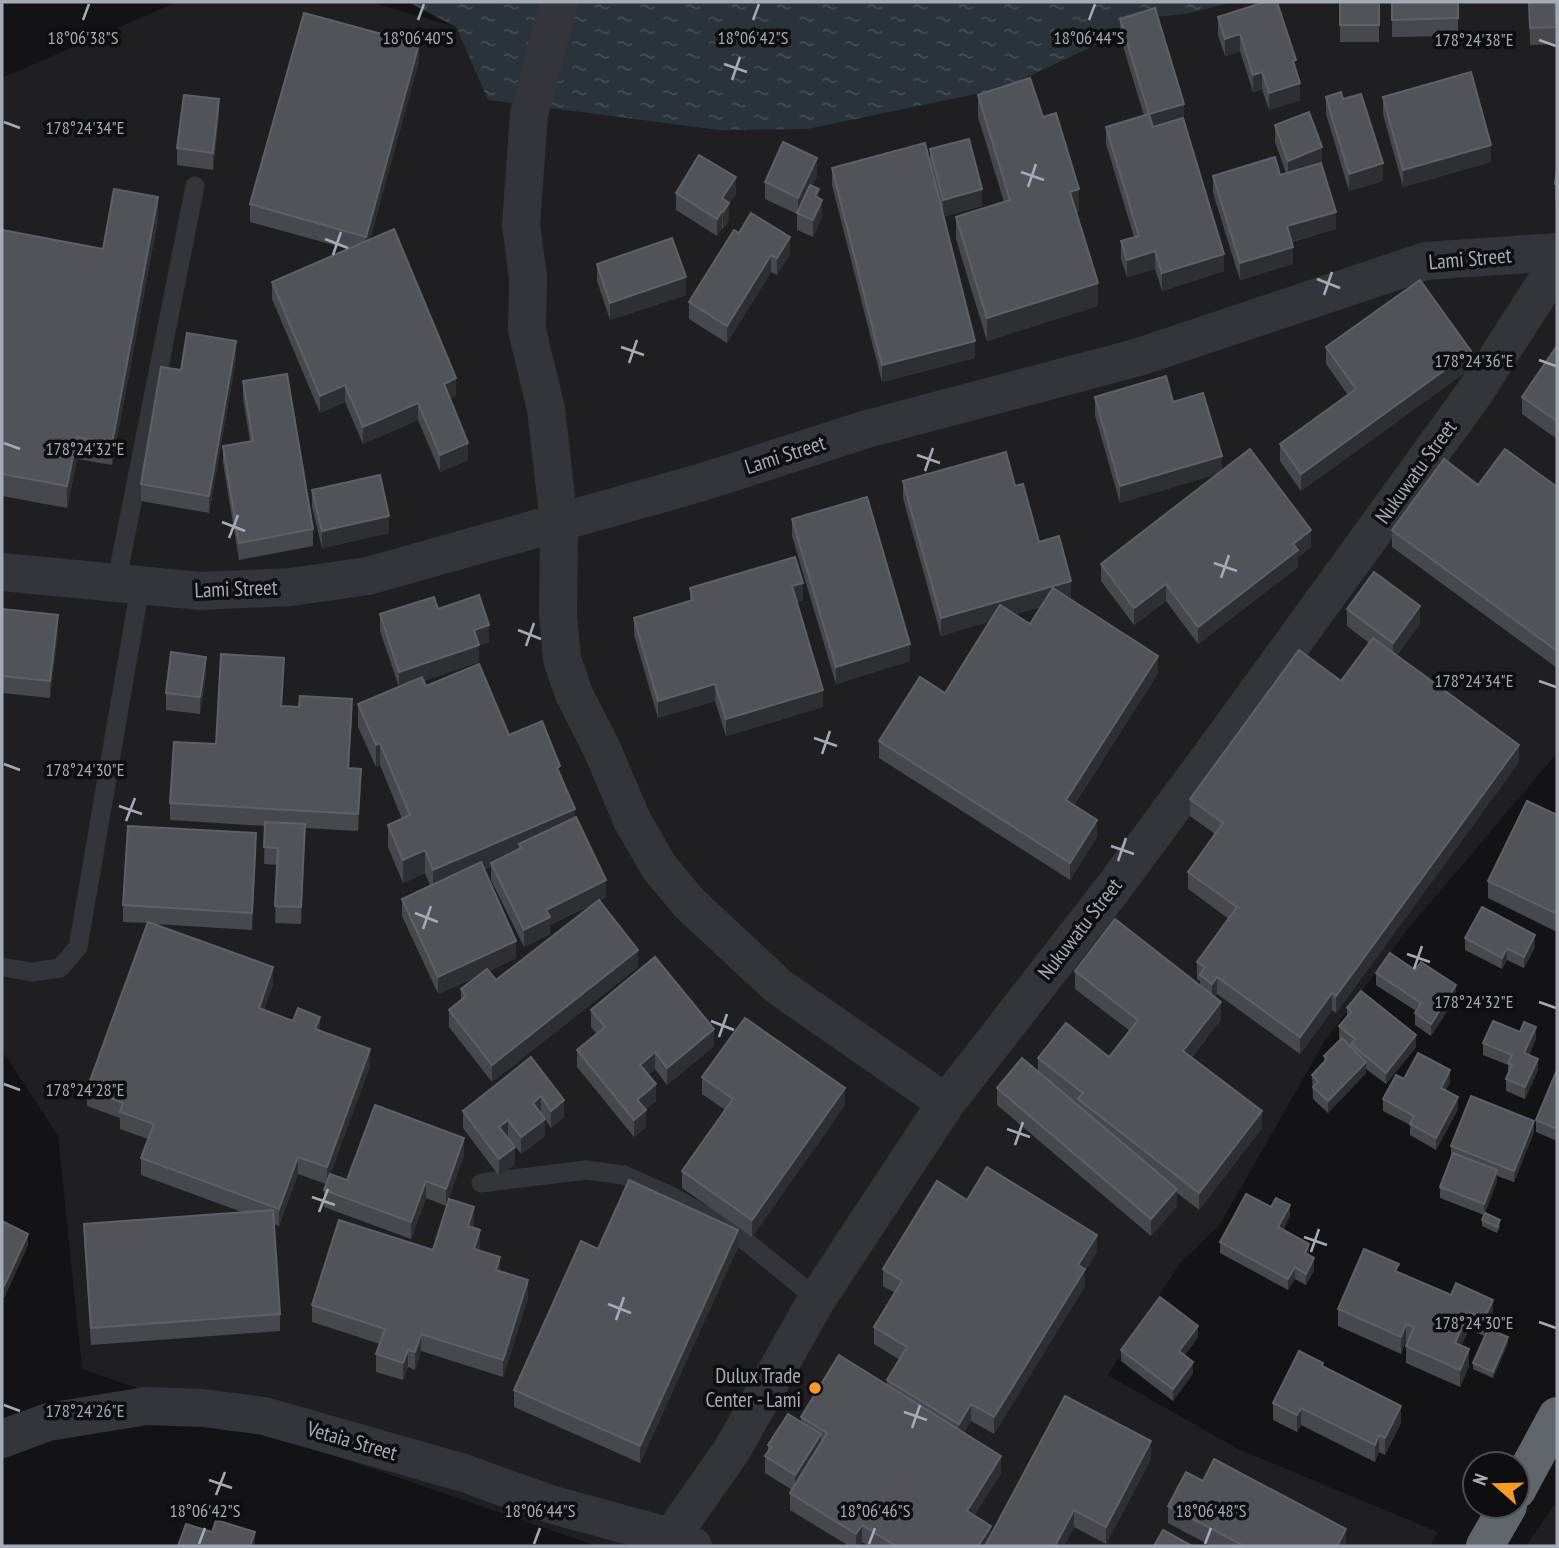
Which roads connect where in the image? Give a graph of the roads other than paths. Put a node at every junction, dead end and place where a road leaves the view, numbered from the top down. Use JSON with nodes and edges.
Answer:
{"nodes":[{"id":1,"x":559,"y":2,"type":"edge"},
{"id":2,"x":195,"y":186,"type":"dead end"},
{"id":3,"x":1557,"y":252,"type":"edge"},
{"id":4,"x":1557,"y":265,"type":"edge"},
{"id":5,"x":559,"y":524,"type":"junction"},
{"id":6,"x":2,"y":572,"type":"edge"},
{"id":7,"x":128,"y":585,"type":"junction"},
{"id":8,"x":2,"y":967,"type":"edge"},
{"id":9,"x":946,"y":1103,"type":"junction"},
{"id":10,"x":481,"y":1183,"type":"dead end"},
{"id":11,"x":817,"y":1299,"type":"junction"},
{"id":12,"x":1557,"y":1416,"type":"edge"},
{"id":13,"x":2,"y":1439,"type":"edge"},
{"id":14,"x":1531,"y":1464,"type":"edge"},
{"id":15,"x":1500,"y":1520,"type":"edge"},
{"id":16,"x":683,"y":1542,"type":"edge"},
{"id":17,"x":1485,"y":1546,"type":"edge"}],
"edges":[{"from":1,"to":5,"type":"street"},
{"from":2,"to":7,"type":"lane"},
{"from":3,"to":5,"type":"street","name":"Lami Street"},
{"from":4,"to":9,"type":"street","name":"Nukuwatu Street"},
{"from":5,"to":7,"type":"street","name":"Lami Street"},
{"from":5,"to":9,"type":"street"},
{"from":6,"to":7,"type":"street","name":"Lami Street"},
{"from":7,"to":8,"type":"lane"},
{"from":9,"to":11,"type":"street","name":"Nukuwatu Street"},
{"from":10,"to":11,"type":"lane"},
{"from":11,"to":16,"type":"street","name":"Nukuwatu Street"},
{"from":12,"to":14,"type":"highway"},
{"from":13,"to":16,"type":"street","name":"Vetaia Street"},
{"from":15,"to":17,"type":"highway"}]}
